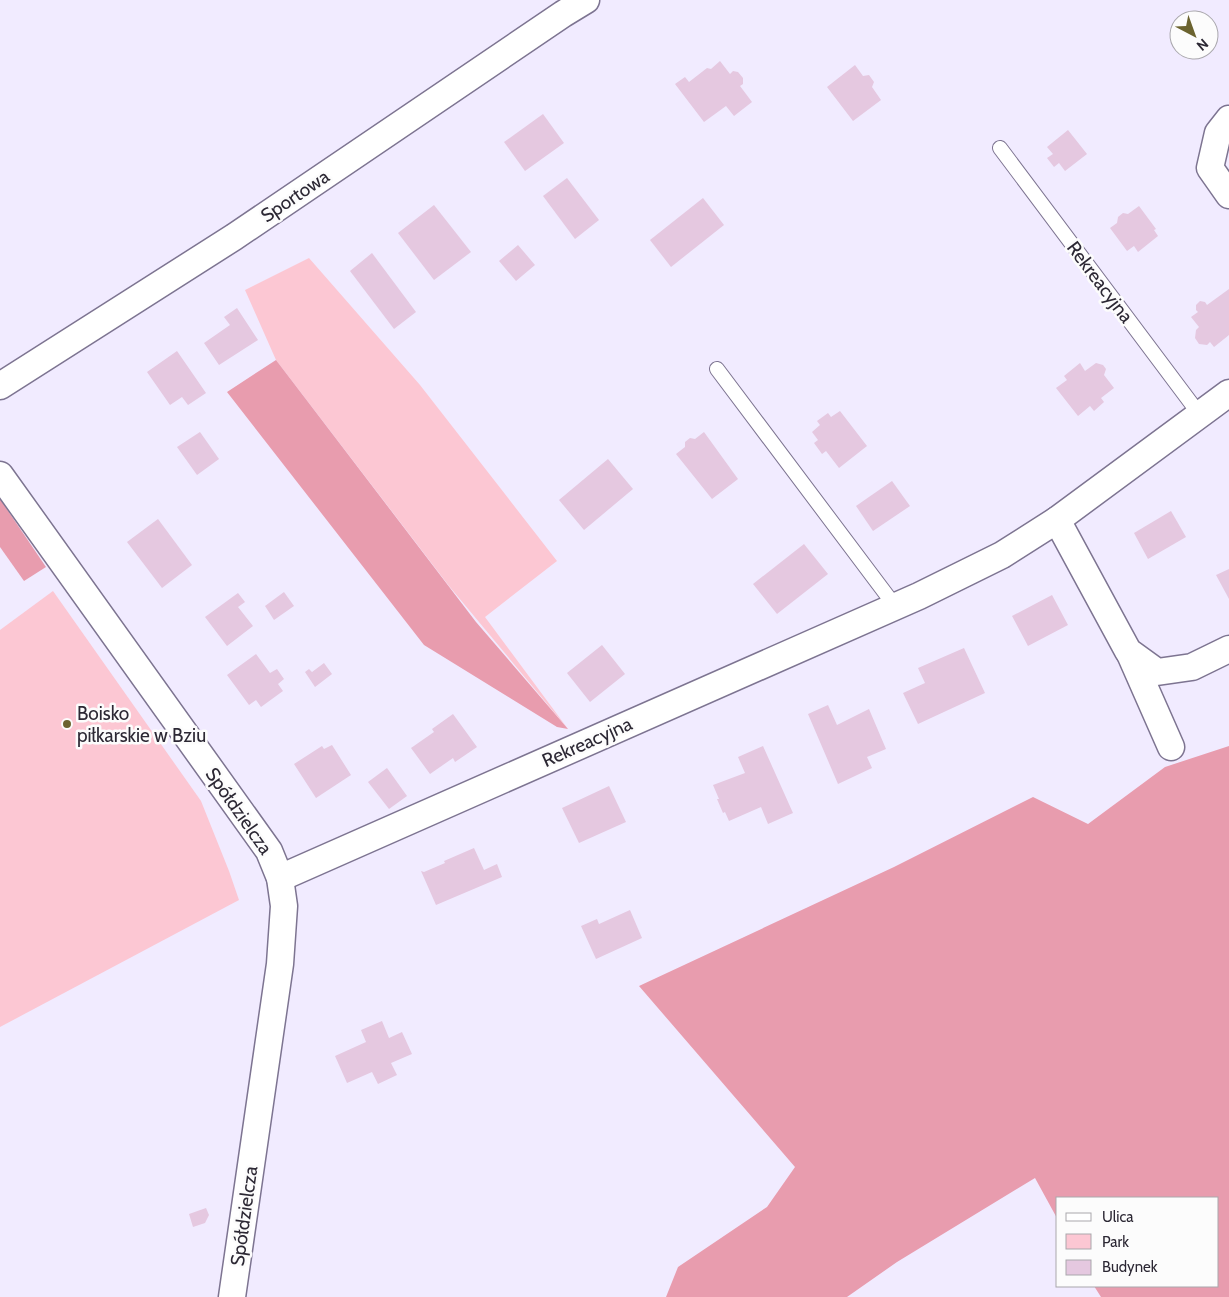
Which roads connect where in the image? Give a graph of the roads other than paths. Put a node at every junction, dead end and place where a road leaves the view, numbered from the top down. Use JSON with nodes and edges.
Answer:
{"nodes":[{"id":1,"x":586,"y":0,"type":"edge"},
{"id":2,"x":1229,"y":119,"type":"edge"},
{"id":3,"x":1000,"y":148,"type":"dead end"},
{"id":4,"x":1229,"y":195,"type":"edge"},
{"id":5,"x":718,"y":369,"type":"dead end"},
{"id":6,"x":0,"y":386,"type":"edge"},
{"id":7,"x":1229,"y":394,"type":"edge"},
{"id":8,"x":1200,"y":415,"type":"junction"},
{"id":9,"x":0,"y":475,"type":"edge"},
{"id":10,"x":1057,"y":520,"type":"junction"},
{"id":11,"x":895,"y":606,"type":"junction"},
{"id":12,"x":1229,"y":649,"type":"edge"},
{"id":13,"x":1128,"y":651,"type":"junction"},
{"id":14,"x":1172,"y":747,"type":"dead end"},
{"id":15,"x":280,"y":878,"type":"junction"},
{"id":16,"x":232,"y":1297,"type":"edge"}],
"edges":[{"from":1,"to":6,"type":"street","name":"Sportowa"},
{"from":2,"to":4,"type":"street"},
{"from":3,"to":8,"type":"lane","name":"Rekreacyjna"},
{"from":5,"to":11,"type":"lane"},
{"from":7,"to":8,"type":"street","name":"Rekreacyjna"},
{"from":8,"to":10,"type":"street","name":"Rekreacyjna"},
{"from":9,"to":15,"type":"street","name":"Spółdzielcza"},
{"from":10,"to":11,"type":"street","name":"Rekreacyjna"},
{"from":10,"to":13,"type":"street"},
{"from":11,"to":15,"type":"street","name":"Rekreacyjna"},
{"from":12,"to":13,"type":"street"},
{"from":13,"to":14,"type":"street"},
{"from":15,"to":16,"type":"street","name":"Spółdzielcza"}]}
